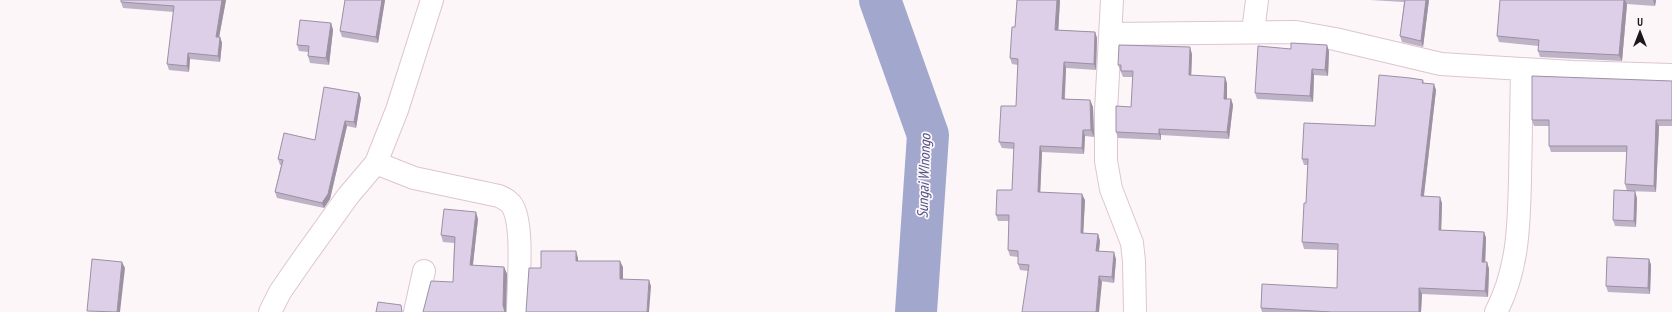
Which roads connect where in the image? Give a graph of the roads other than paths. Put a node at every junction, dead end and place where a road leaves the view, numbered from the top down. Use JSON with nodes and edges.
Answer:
{"nodes":[{"id":1,"x":432,"y":0,"type":"edge"},
{"id":2,"x":1112,"y":0,"type":"edge"},
{"id":3,"x":1257,"y":0,"type":"edge"},
{"id":4,"x":1253,"y":32,"type":"junction"},
{"id":5,"x":1111,"y":34,"type":"junction"},
{"id":6,"x":1522,"y":70,"type":"junction"},
{"id":7,"x":1672,"y":75,"type":"edge"},
{"id":8,"x":376,"y":163,"type":"junction"},
{"id":9,"x":424,"y":271,"type":"dead end"},
{"id":10,"x":270,"y":312,"type":"edge"},
{"id":11,"x":415,"y":312,"type":"edge"},
{"id":12,"x":518,"y":312,"type":"edge"},
{"id":13,"x":1135,"y":312,"type":"edge"},
{"id":14,"x":1496,"y":312,"type":"edge"}],
"edges":[{"from":1,"to":8,"type":"street"},
{"from":2,"to":5,"type":"street"},
{"from":3,"to":4,"type":"street"},
{"from":4,"to":5,"type":"street"},
{"from":4,"to":6,"type":"street"},
{"from":5,"to":13,"type":"street"},
{"from":6,"to":7,"type":"street"},
{"from":6,"to":14,"type":"street"},
{"from":8,"to":10,"type":"street"},
{"from":8,"to":12,"type":"street"},
{"from":9,"to":11,"type":"street"}]}
